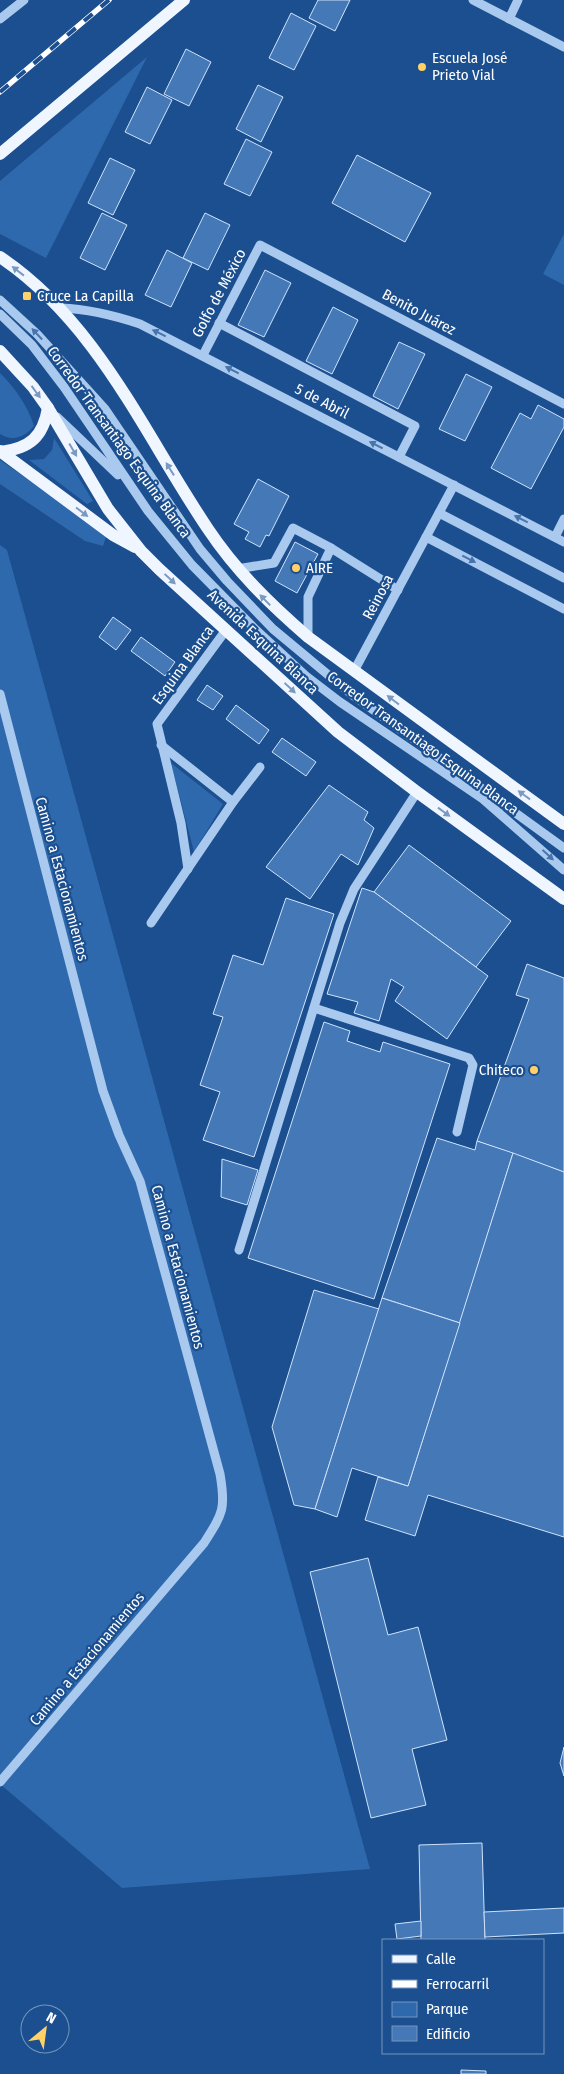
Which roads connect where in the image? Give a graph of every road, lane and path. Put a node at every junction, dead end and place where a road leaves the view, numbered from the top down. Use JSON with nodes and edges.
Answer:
{"nodes":[{"id":1,"x":24,"y":0,"type":"edge"},
{"id":2,"x":184,"y":0,"type":"edge"},
{"id":3,"x":473,"y":0,"type":"edge"},
{"id":4,"x":518,"y":0,"type":"edge"},
{"id":5,"x":0,"y":19,"type":"edge"},
{"id":6,"x":509,"y":19,"type":"junction"},
{"id":7,"x":564,"y":47,"type":"edge"},
{"id":8,"x":0,"y":154,"type":"edge"},
{"id":9,"x":260,"y":245,"type":"joint"},
{"id":10,"x":0,"y":257,"type":"edge"},
{"id":11,"x":0,"y":300,"type":"edge"},
{"id":12,"x":61,"y":308,"type":"junction"},
{"id":13,"x":0,"y":314,"type":"edge"},
{"id":14,"x":219,"y":324,"type":"junction"},
{"id":15,"x":0,"y":351,"type":"edge"},
{"id":16,"x":203,"y":355,"type":"junction"},
{"id":17,"x":564,"y":404,"type":"edge"},
{"id":18,"x":48,"y":408,"type":"junction"},
{"id":19,"x":0,"y":451,"type":"edge"},
{"id":20,"x":399,"y":457,"type":"junction"},
{"id":21,"x":454,"y":485,"type":"junction"},
{"id":22,"x":131,"y":487,"type":"junction"},
{"id":23,"x":439,"y":513,"type":"junction"},
{"id":24,"x":564,"y":519,"type":"edge"},
{"id":25,"x":426,"y":537,"type":"junction"},
{"id":26,"x":554,"y":537,"type":"junction"},
{"id":27,"x":564,"y":542,"type":"edge"},
{"id":28,"x":331,"y":548,"type":"junction"},
{"id":29,"x":141,"y":551,"type":"junction"},
{"id":30,"x":237,"y":569,"type":"junction"},
{"id":31,"x":564,"y":578,"type":"edge"},
{"id":32,"x":398,"y":590,"type":"junction"},
{"id":33,"x":564,"y":609,"type":"edge"},
{"id":34,"x":226,"y":630,"type":"junction"},
{"id":35,"x":308,"y":637,"type":"junction"},
{"id":36,"x":354,"y":671,"type":"junction"},
{"id":37,"x":0,"y":694,"type":"edge"},
{"id":38,"x":161,"y":745,"type":"junction"},
{"id":39,"x":260,"y":767,"type":"dead end"},
{"id":40,"x":417,"y":792,"type":"junction"},
{"id":41,"x":233,"y":802,"type":"junction"},
{"id":42,"x":564,"y":824,"type":"edge"},
{"id":43,"x":564,"y":848,"type":"edge"},
{"id":44,"x":188,"y":869,"type":"junction"},
{"id":45,"x":564,"y":870,"type":"edge"},
{"id":46,"x":564,"y":899,"type":"edge"},
{"id":47,"x":151,"y":923,"type":"dead end"},
{"id":48,"x":314,"y":1008,"type":"junction"},
{"id":49,"x":457,"y":1132,"type":"dead end"},
{"id":50,"x":239,"y":1250,"type":"dead end"},
{"id":51,"x":0,"y":1782,"type":"edge"}],
"edges":[{"from":1,"to":5,"type":"street"},
{"from":2,"to":8,"type":"main road"},
{"from":3,"to":6,"type":"street"},
{"from":4,"to":6,"type":"street"},
{"from":6,"to":7,"type":"street"},
{"from":9,"to":14,"type":"street","name":"Golfo de México"},
{"from":9,"to":17,"type":"street","name":"Benito Juárez"},
{"from":12,"to":10,"type":"main road","one_way":true},
{"from":43,"to":11,"type":"street","name":"Corredor Transantiago Esquina Blanca","one_way":true},
{"from":16,"to":12,"type":"street","name":"5 de Abril","one_way":true},
{"from":30,"to":12,"type":"main road","one_way":true},
{"from":13,"to":22,"type":"street","name":"Corredor Transantiago Esquina Blanca"},
{"from":14,"to":16,"type":"street","name":"Golfo de México"},
{"from":14,"to":20,"type":"street"},
{"from":15,"to":18,"type":"main road","name":"Avenida Esquina Blanca","one_way":true},
{"from":20,"to":16,"type":"street","name":"5 de Abril","one_way":true},
{"from":18,"to":19,"type":"main road"},
{"from":18,"to":22,"type":"street"},
{"from":18,"to":29,"type":"main road","name":"Avenida Esquina Blanca","one_way":true},
{"from":19,"to":29,"type":"main road","one_way":true},
{"from":20,"to":21,"type":"street","name":"5 de Abril"},
{"from":21,"to":23,"type":"street","name":"Reinosa"},
{"from":26,"to":21,"type":"street","name":"5 de Abril","one_way":true},
{"from":22,"to":45,"type":"street","name":"Corredor Transantiago Esquina Blanca","one_way":true},
{"from":23,"to":25,"type":"street","name":"Reinosa"},
{"from":23,"to":31,"type":"street"},
{"from":24,"to":26,"type":"street"},
{"from":25,"to":32,"type":"street","name":"Reinosa"},
{"from":25,"to":33,"type":"street","one_way":true},
{"from":26,"to":27,"type":"street","name":"5 de Abril"},
{"from":28,"to":30,"type":"street"},
{"from":28,"to":32,"type":"street"},
{"from":28,"to":35,"type":"street"},
{"from":29,"to":34,"type":"main road","name":"Avenida Esquina Blanca","one_way":true},
{"from":35,"to":30,"type":"main road","one_way":true},
{"from":32,"to":36,"type":"street","name":"Reinosa"},
{"from":34,"to":38,"type":"street","name":"Esquina Blanca"},
{"from":34,"to":40,"type":"main road","name":"Avenida Esquina Blanca","one_way":true},
{"from":35,"to":36,"type":"main road"},
{"from":42,"to":36,"type":"main road","one_way":true},
{"from":37,"to":51,"type":"street","name":"Camino a Estacionamientos"},
{"from":38,"to":41,"type":"street"},
{"from":38,"to":44,"type":"street","name":"Esquina Blanca"},
{"from":39,"to":41,"type":"street"},
{"from":40,"to":46,"type":"main road","name":"Avenida Esquina Blanca","one_way":true},
{"from":40,"to":48,"type":"street"},
{"from":41,"to":44,"type":"street"},
{"from":44,"to":47,"type":"street"},
{"from":48,"to":49,"type":"street"},
{"from":48,"to":50,"type":"street"}]}
